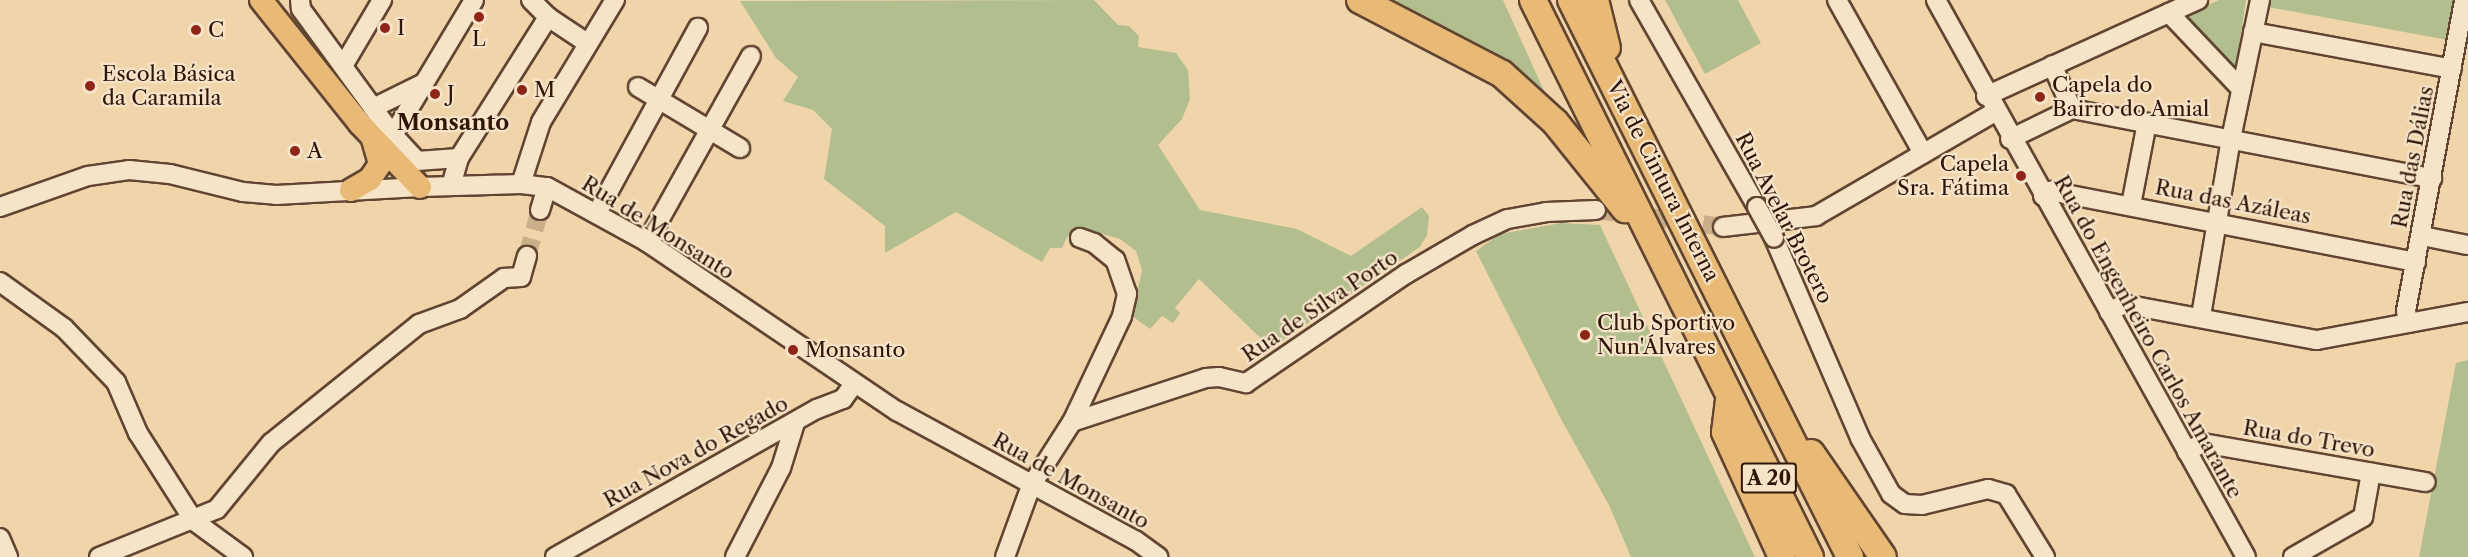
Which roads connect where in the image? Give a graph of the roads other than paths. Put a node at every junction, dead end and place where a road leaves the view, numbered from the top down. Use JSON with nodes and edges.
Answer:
{"nodes":[{"id":1,"x":261,"y":0,"type":"edge"},
{"id":2,"x":300,"y":0,"type":"edge"},
{"id":3,"x":382,"y":0,"type":"edge"},
{"id":4,"x":474,"y":0,"type":"edge"},
{"id":5,"x":531,"y":0,"type":"edge"},
{"id":6,"x":615,"y":0,"type":"edge"},
{"id":7,"x":1360,"y":0,"type":"edge"},
{"id":8,"x":1533,"y":0,"type":"edge"},
{"id":9,"x":1571,"y":0,"type":"edge"},
{"id":10,"x":1595,"y":0,"type":"edge"},
{"id":11,"x":1639,"y":0,"type":"edge"},
{"id":12,"x":1837,"y":0,"type":"edge"},
{"id":13,"x":1936,"y":0,"type":"edge"},
{"id":14,"x":2198,"y":0,"type":"edge"},
{"id":15,"x":2260,"y":0,"type":"edge"},
{"id":16,"x":2464,"y":0,"type":"edge"},
{"id":17,"x":2169,"y":13,"type":"junction"},
{"id":18,"x":548,"y":17,"type":"junction"},
{"id":19,"x":698,"y":28,"type":"dead end"},
{"id":20,"x":2251,"y":40,"type":"junction"},
{"id":21,"x":587,"y":43,"type":"junction"},
{"id":22,"x":751,"y":56,"type":"dead end"},
{"id":23,"x":2052,"y":65,"type":"junction"},
{"id":24,"x":343,"y":66,"type":"junction"},
{"id":25,"x":2457,"y":73,"type":"edge"},
{"id":26,"x":424,"y":83,"type":"junction"},
{"id":27,"x":638,"y":87,"type":"dead end"},
{"id":28,"x":2241,"y":88,"type":"junction"},
{"id":29,"x":1617,"y":89,"type":"junction"},
{"id":30,"x":659,"y":99,"type":"junction"},
{"id":31,"x":1991,"y":104,"type":"junction"},
{"id":32,"x":373,"y":108,"type":"junction"},
{"id":33,"x":2072,"y":109,"type":"junction"},
{"id":34,"x":2147,"y":123,"type":"junction"},
{"id":35,"x":710,"y":130,"type":"junction"},
{"id":36,"x":383,"y":137,"type":"junction"},
{"id":37,"x":2010,"y":139,"type":"junction"},
{"id":38,"x":2231,"y":139,"type":"junction"},
{"id":39,"x":740,"y":148,"type":"dead end"},
{"id":40,"x":1923,"y":153,"type":"junction"},
{"id":41,"x":459,"y":158,"type":"junction"},
{"id":42,"x":2432,"y":178,"type":"junction"},
{"id":43,"x":521,"y":184,"type":"junction"},
{"id":44,"x":451,"y":186,"type":"junction"},
{"id":45,"x":420,"y":187,"type":"junction"},
{"id":46,"x":547,"y":187,"type":"junction"},
{"id":47,"x":351,"y":190,"type":"junction"},
{"id":48,"x":2043,"y":196,"type":"junction"},
{"id":49,"x":2131,"y":206,"type":"junction"},
{"id":50,"x":0,"y":207,"type":"edge"},
{"id":51,"x":540,"y":210,"type":"tunnel mouth"},
{"id":52,"x":1596,"y":210,"type":"tunnel mouth"},
{"id":53,"x":597,"y":213,"type":"junction"},
{"id":54,"x":2218,"y":221,"type":"junction"},
{"id":55,"x":1722,"y":228,"type":"tunnel mouth"},
{"id":56,"x":2422,"y":236,"type":"junction"},
{"id":57,"x":1080,"y":238,"type":"dead end"},
{"id":58,"x":647,"y":242,"type":"junction"},
{"id":59,"x":1654,"y":244,"type":"junction"},
{"id":60,"x":2468,"y":245,"type":"edge"},
{"id":61,"x":527,"y":255,"type":"tunnel mouth"},
{"id":62,"x":2416,"y":262,"type":"junction"},
{"id":63,"x":0,"y":282,"type":"edge"},
{"id":64,"x":2109,"y":312,"type":"junction"},
{"id":65,"x":2468,"y":312,"type":"edge"},
{"id":66,"x":2201,"y":316,"type":"junction"},
{"id":67,"x":2408,"y":322,"type":"junction"},
{"id":68,"x":854,"y":384,"type":"junction"},
{"id":69,"x":1729,"y":399,"type":"junction"},
{"id":70,"x":1773,"y":402,"type":"junction"},
{"id":71,"x":1072,"y":422,"type":"junction"},
{"id":72,"x":795,"y":423,"type":"junction"},
{"id":73,"x":2187,"y":452,"type":"junction"},
{"id":74,"x":2371,"y":473,"type":"junction"},
{"id":75,"x":2426,"y":482,"type":"dead end"},
{"id":76,"x":1031,"y":486,"type":"junction"},
{"id":77,"x":194,"y":521,"type":"junction"},
{"id":78,"x":0,"y":538,"type":"edge"},
{"id":79,"x":8,"y":557,"type":"edge"},
{"id":80,"x":99,"y":557,"type":"edge"},
{"id":81,"x":243,"y":557,"type":"edge"},
{"id":82,"x":555,"y":557,"type":"edge"},
{"id":83,"x":735,"y":557,"type":"edge"},
{"id":84,"x":1005,"y":557,"type":"edge"},
{"id":85,"x":1158,"y":557,"type":"edge"},
{"id":86,"x":1782,"y":557,"type":"edge"},
{"id":87,"x":1810,"y":557,"type":"edge"},
{"id":88,"x":1850,"y":557,"type":"edge"},
{"id":89,"x":1883,"y":557,"type":"edge"},
{"id":90,"x":2045,"y":557,"type":"edge"},
{"id":91,"x":2246,"y":557,"type":"edge"},
{"id":92,"x":2293,"y":557,"type":"edge"}],
"edges":[{"from":1,"to":36,"type":"main road"},
{"from":2,"to":24,"type":"street"},
{"from":3,"to":24,"type":"street"},
{"from":4,"to":26,"type":"street"},
{"from":5,"to":18,"type":"street"},
{"from":6,"to":21,"type":"street"},
{"from":7,"to":59,"type":"highway"},
{"from":8,"to":59,"type":"highway","name":"Via de Cintura Interna","number":"A 20"},
{"from":9,"to":29,"type":"highway","name":"Via de Cintura Interna","number":"A 20"},
{"from":10,"to":29,"type":"highway"},
{"from":11,"to":90,"type":"street","name":"Rua Avelar Brotero","bridge":true},
{"from":12,"to":40,"type":"street"},
{"from":13,"to":31,"type":"street","name":"Rua do Engenheiro Carlos Amarante"},
{"from":14,"to":17,"type":"street"},
{"from":15,"to":20,"type":"street"},
{"from":16,"to":25,"type":"street","name":"Rua das Dálias"},
{"from":17,"to":23,"type":"street"},
{"from":17,"to":28,"type":"street"},
{"from":18,"to":21,"type":"street"},
{"from":18,"to":41,"type":"street"},
{"from":19,"to":30,"type":"street"},
{"from":20,"to":25,"type":"street"},
{"from":20,"to":28,"type":"street"},
{"from":21,"to":43,"type":"street"},
{"from":22,"to":35,"type":"street"},
{"from":23,"to":31,"type":"street"},
{"from":23,"to":33,"type":"street"},
{"from":24,"to":32,"type":"street"},
{"from":25,"to":42,"type":"street","name":"Rua das Dálias"},
{"from":26,"to":32,"type":"street"},
{"from":26,"to":36,"type":"street"},
{"from":27,"to":30,"type":"street"},
{"from":28,"to":38,"type":"street"},
{"from":29,"to":70,"type":"highway","name":"Via de Cintura Interna","number":"A 20"},
{"from":30,"to":35,"type":"street"},
{"from":30,"to":53,"type":"street"},
{"from":31,"to":37,"type":"street","name":"Rua do Engenheiro Carlos Amarante"},
{"from":31,"to":40,"type":"street"},
{"from":32,"to":36,"type":"street"},
{"from":33,"to":34,"type":"street"},
{"from":33,"to":37,"type":"street"},
{"from":34,"to":38,"type":"street"},
{"from":34,"to":49,"type":"street"},
{"from":35,"to":39,"type":"street"},
{"from":35,"to":58,"type":"street"},
{"from":36,"to":41,"type":"street"},
{"from":36,"to":45,"type":"main road"},
{"from":36,"to":47,"type":"main road"},
{"from":37,"to":48,"type":"street","name":"Rua do Engenheiro Carlos Amarante"},
{"from":38,"to":42,"type":"street"},
{"from":38,"to":54,"type":"street"},
{"from":40,"to":55,"type":"street"},
{"from":41,"to":44,"type":"street"},
{"from":42,"to":56,"type":"street","name":"Rua das Dálias"},
{"from":43,"to":44,"type":"street","name":"Rua de Monsanto"},
{"from":43,"to":46,"type":"street","name":"Rua de Monsanto"},
{"from":44,"to":45,"type":"street","name":"Rua de Monsanto"},
{"from":45,"to":47,"type":"street","name":"Rua de Monsanto"},
{"from":46,"to":51,"type":"street"},
{"from":46,"to":53,"type":"street","name":"Rua de Monsanto"},
{"from":47,"to":50,"type":"street","name":"Rua de Monsanto"},
{"from":48,"to":49,"type":"street","name":"Rua das Azáleas"},
{"from":48,"to":64,"type":"street","name":"Rua do Engenheiro Carlos Amarante"},
{"from":49,"to":54,"type":"street","name":"Rua das Azáleas"},
{"from":52,"to":71,"type":"street","name":"Rua de Silva Porto"},
{"from":53,"to":58,"type":"street","name":"Rua de Monsanto"},
{"from":54,"to":62,"type":"street","name":"Rua das Azáleas"},
{"from":54,"to":66,"type":"street"},
{"from":56,"to":60,"type":"street"},
{"from":56,"to":62,"type":"street","name":"Rua das Dálias"},
{"from":57,"to":71,"type":"street"},
{"from":58,"to":68,"type":"street","name":"Rua de Monsanto"},
{"from":59,"to":69,"type":"highway","name":"Via de Cintura Interna","number":"A 20"},
{"from":61,"to":77,"type":"street"},
{"from":62,"to":67,"type":"street","name":"Rua das Dálias"},
{"from":63,"to":77,"type":"street"},
{"from":64,"to":66,"type":"street"},
{"from":64,"to":73,"type":"street","name":"Rua do Engenheiro Carlos Amarante"},
{"from":65,"to":67,"type":"street"},
{"from":66,"to":67,"type":"street"},
{"from":68,"to":72,"type":"street","name":"Rua Nova do Regado"},
{"from":68,"to":76,"type":"street","name":"Rua de Monsanto"},
{"from":69,"to":86,"type":"highway"},
{"from":69,"to":87,"type":"highway","name":"Via de Cintura Interna","number":"A 20"},
{"from":70,"to":88,"type":"highway","name":"Via de Cintura Interna","number":"A 20"},
{"from":70,"to":89,"type":"highway"},
{"from":71,"to":76,"type":"street"},
{"from":72,"to":82,"type":"street","name":"Rua Nova do Regado"},
{"from":72,"to":83,"type":"street"},
{"from":73,"to":74,"type":"street","name":"Rua do Trevo"},
{"from":73,"to":91,"type":"street","name":"Rua do Engenheiro Carlos Amarante"},
{"from":74,"to":75,"type":"street","name":"Rua do Trevo"},
{"from":74,"to":92,"type":"street"},
{"from":76,"to":84,"type":"street"},
{"from":76,"to":85,"type":"street","name":"Rua de Monsanto"},
{"from":77,"to":80,"type":"street"},
{"from":77,"to":81,"type":"street"},
{"from":78,"to":79,"type":"street"}]}
